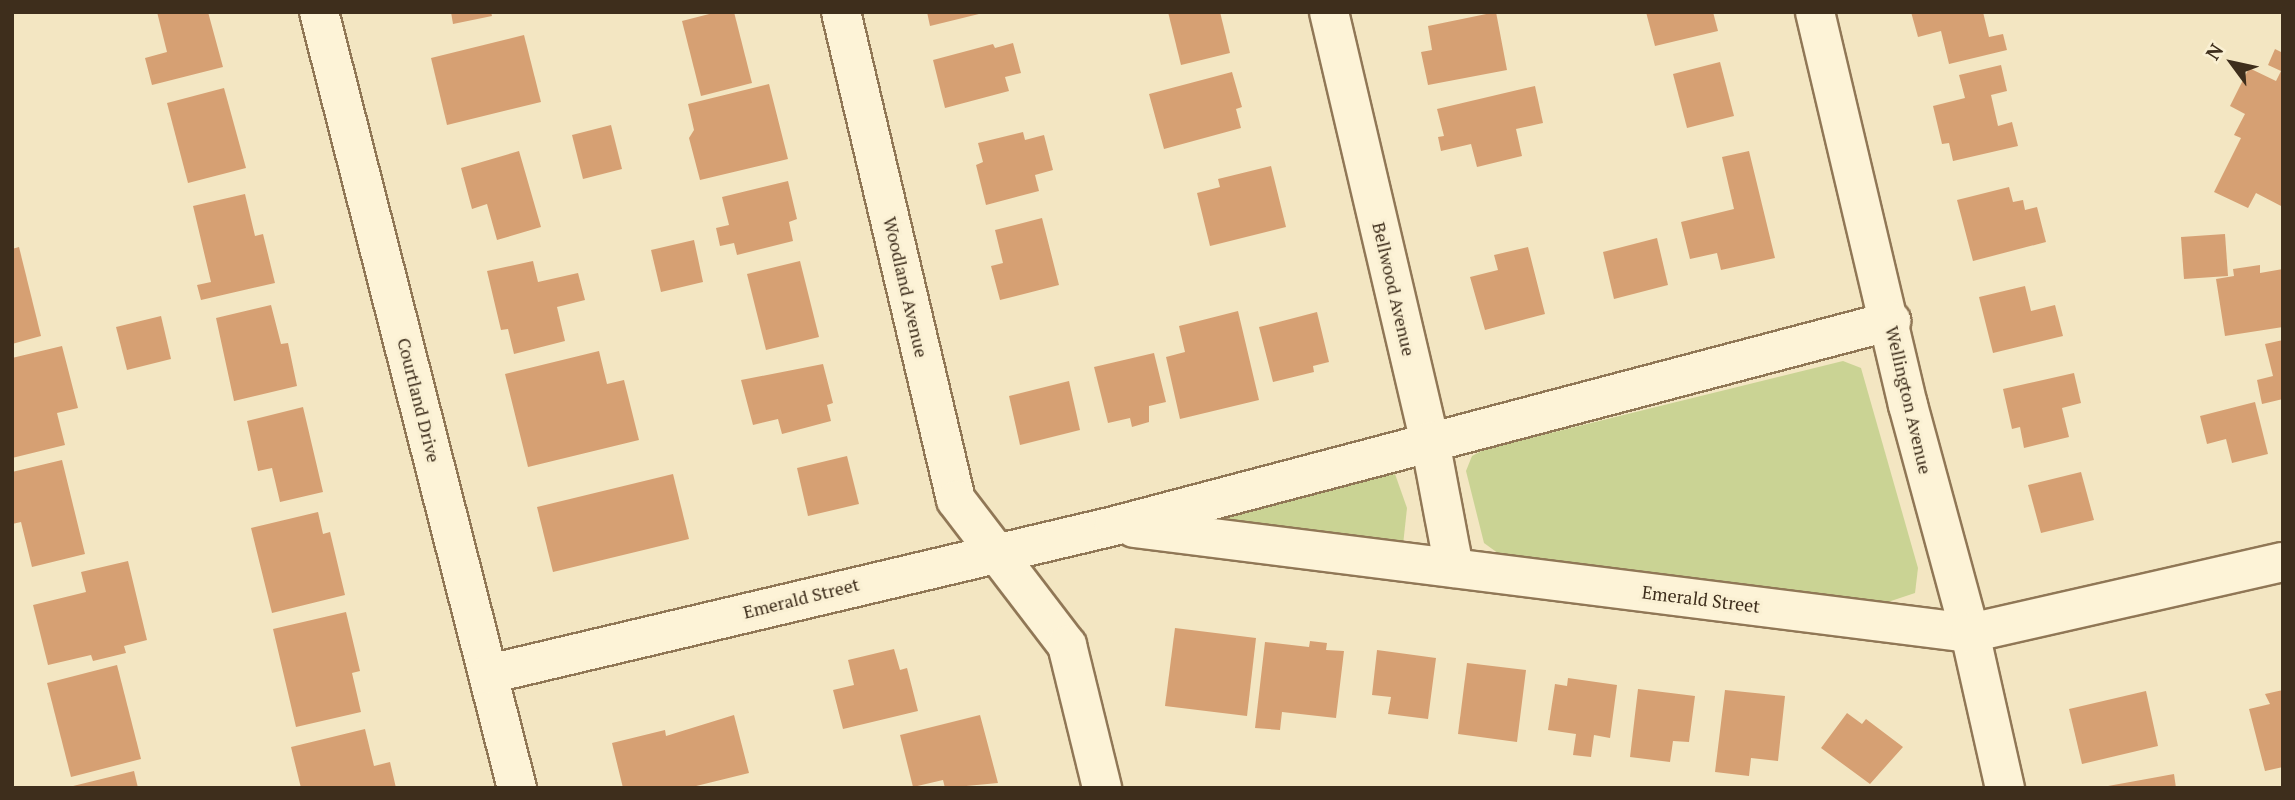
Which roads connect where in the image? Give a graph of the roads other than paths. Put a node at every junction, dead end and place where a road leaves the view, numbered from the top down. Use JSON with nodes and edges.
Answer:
{"nodes":[{"id":1,"x":319,"y":12,"type":"edge"},
{"id":2,"x":841,"y":12,"type":"edge"},
{"id":3,"x":1328,"y":12,"type":"edge"},
{"id":4,"x":1815,"y":12,"type":"edge"},
{"id":5,"x":1891,"y":321,"type":"junction"},
{"id":6,"x":1430,"y":441,"type":"junction"},
{"id":7,"x":1114,"y":526,"type":"junction"},
{"id":8,"x":994,"y":551,"type":"junction"},
{"id":9,"x":2283,"y":562,"type":"edge"},
{"id":10,"x":1454,"y":568,"type":"junction"},
{"id":11,"x":1970,"y":633,"type":"junction"},
{"id":12,"x":489,"y":674,"type":"junction"},
{"id":13,"x":517,"y":788,"type":"edge"},
{"id":14,"x":1102,"y":788,"type":"edge"},
{"id":15,"x":2005,"y":788,"type":"edge"}],
"edges":[{"from":1,"to":12,"type":"street","name":"Courtland Drive"},
{"from":2,"to":8,"type":"street","name":"Woodland Avenue"},
{"from":3,"to":6,"type":"street","name":"Bellwood Avenue"},
{"from":4,"to":5,"type":"street","name":"Wellington Avenue"},
{"from":5,"to":6,"type":"street","name":"Emerald Street"},
{"from":5,"to":11,"type":"street","name":"Wellington Avenue"},
{"from":6,"to":7,"type":"street","name":"Emerald Street"},
{"from":6,"to":10,"type":"street","name":"Bellwood Avenue"},
{"from":7,"to":8,"type":"street","name":"Emerald Street"},
{"from":7,"to":10,"type":"street","name":"Emerald Street"},
{"from":8,"to":12,"type":"street","name":"Emerald Street"},
{"from":8,"to":14,"type":"street","name":"Woodland Avenue"},
{"from":9,"to":11,"type":"street","name":"Emerald Street"},
{"from":10,"to":11,"type":"street","name":"Emerald Street"},
{"from":11,"to":15,"type":"street","name":"Wellington Avenue"},
{"from":12,"to":13,"type":"street","name":"Courtland Drive"}]}
